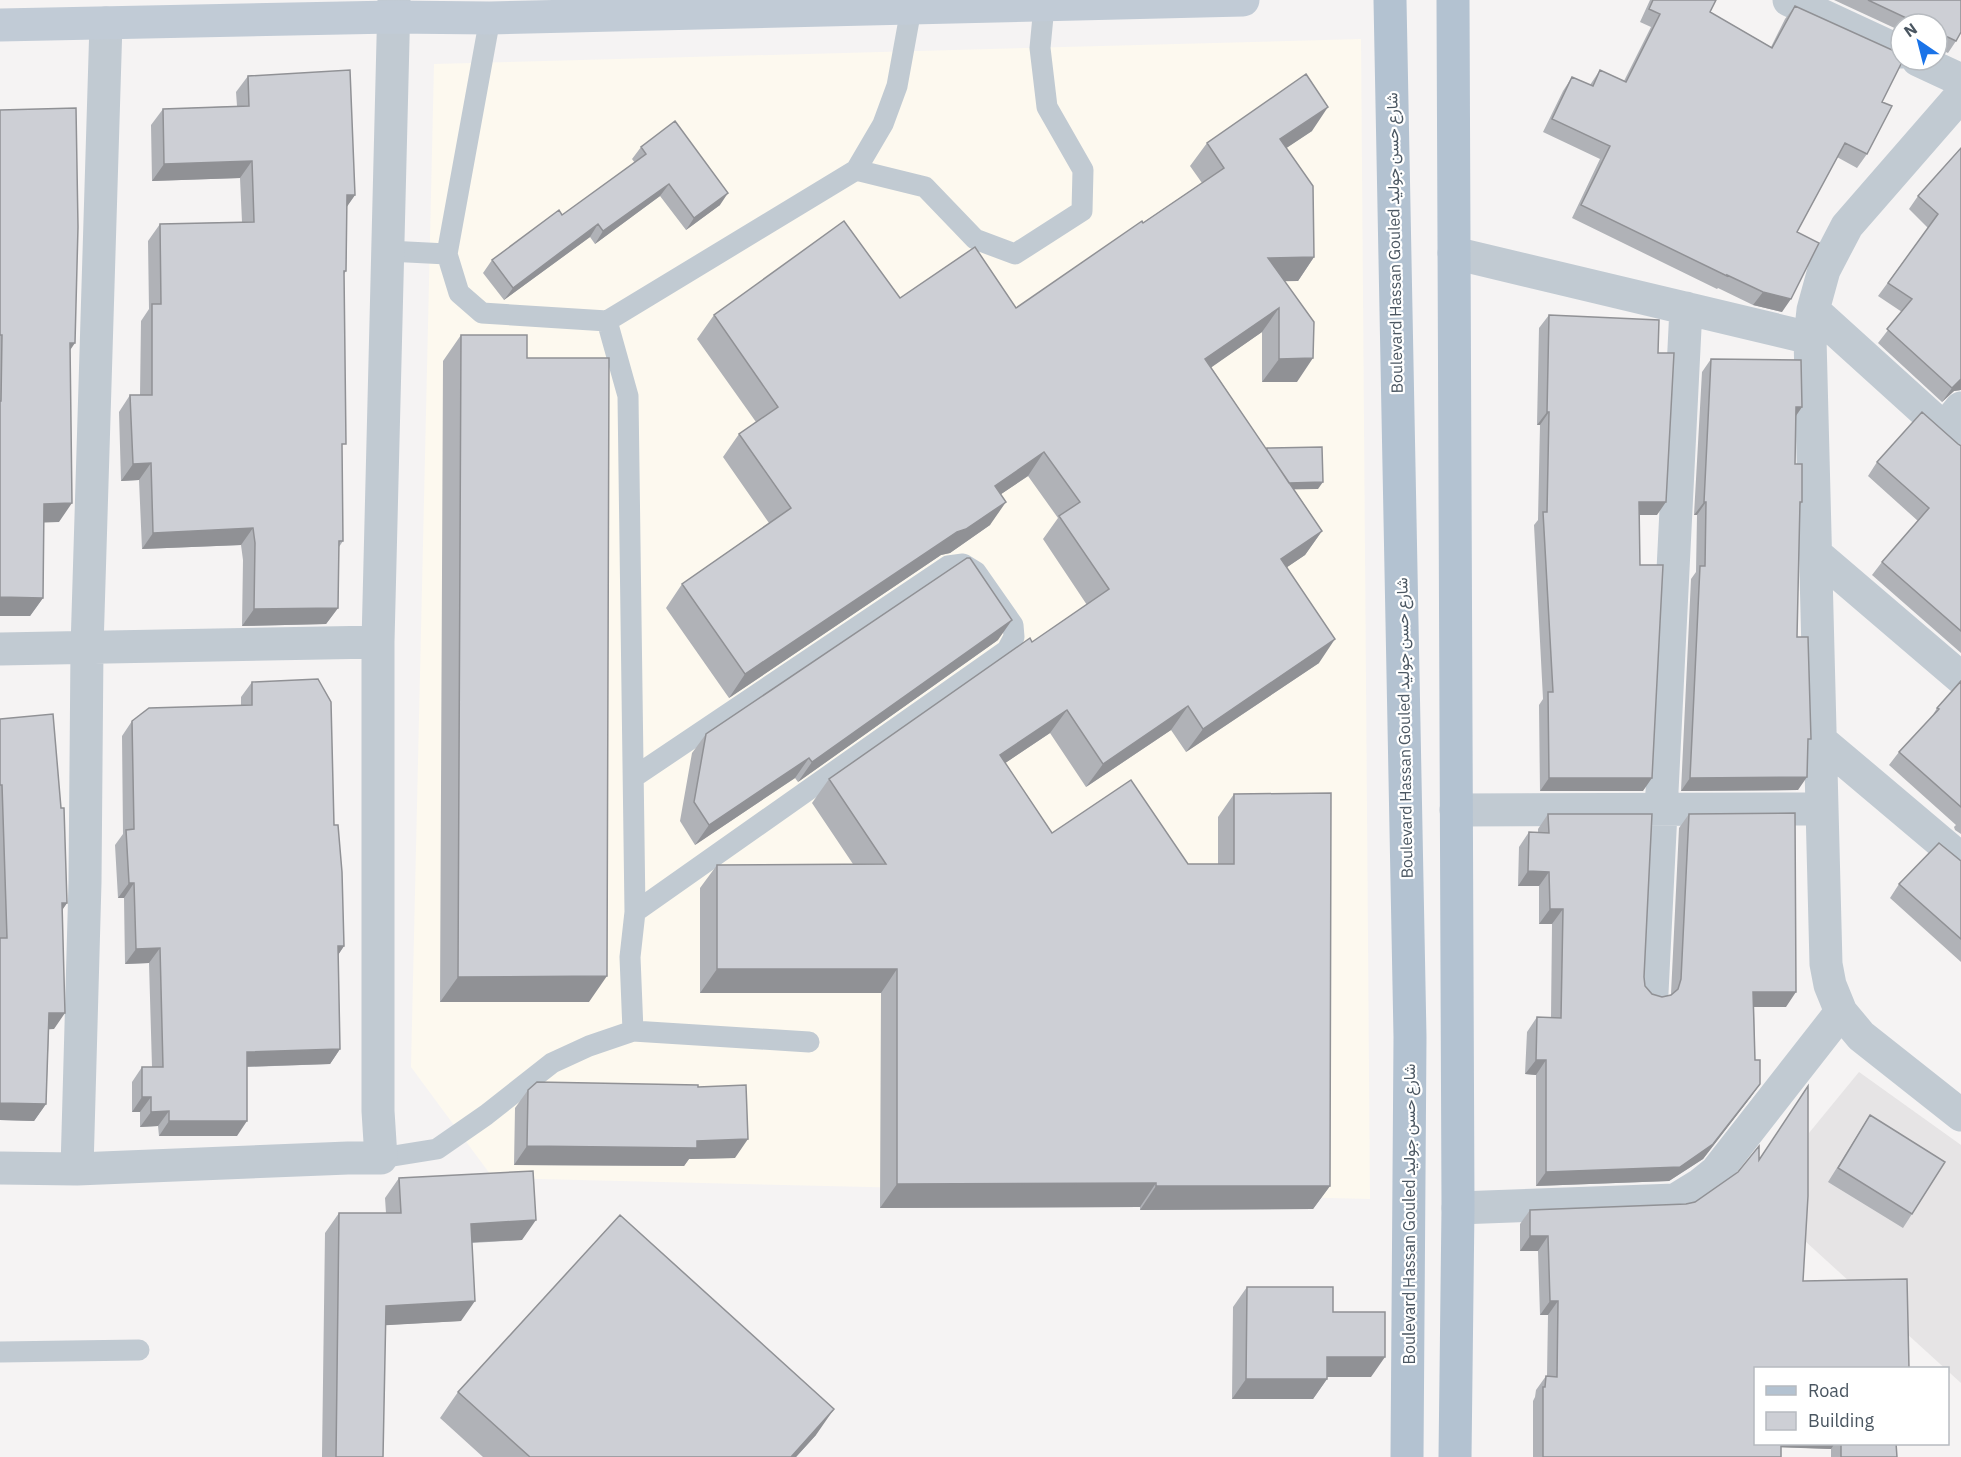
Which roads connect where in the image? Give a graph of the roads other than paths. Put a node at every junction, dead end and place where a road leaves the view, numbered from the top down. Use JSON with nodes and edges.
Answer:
{"nodes":[{"id":1,"x":1243,"y":0,"type":"edge"},
{"id":2,"x":1390,"y":0,"type":"edge"},
{"id":3,"x":1453,"y":0,"type":"edge"},
{"id":4,"x":1789,"y":0,"type":"edge"},
{"id":5,"x":910,"y":5,"type":"edge"},
{"id":6,"x":1044,"y":6,"type":"junction"},
{"id":7,"x":394,"y":8,"type":"edge"},
{"id":8,"x":490,"y":18,"type":"junction"},
{"id":9,"x":106,"y":23,"type":"junction"},
{"id":10,"x":0,"y":25,"type":"edge"},
{"id":11,"x":1889,"y":46,"type":"edge"},
{"id":12,"x":1944,"y":72,"type":"edge"},
{"id":13,"x":1961,"y":80,"type":"edge"},
{"id":14,"x":1961,"y":95,"type":"edge"},
{"id":15,"x":856,"y":170,"type":"junction"},
{"id":16,"x":388,"y":251,"type":"junction"},
{"id":17,"x":1454,"y":253,"type":"junction"},
{"id":18,"x":447,"y":254,"type":"junction"},
{"id":19,"x":1686,"y":308,"type":"junction"},
{"id":20,"x":608,"y":321,"type":"junction"},
{"id":21,"x":1812,"y":324,"type":"junction"},
{"id":22,"x":1955,"y":427,"type":"edge"},
{"id":23,"x":1816,"y":554,"type":"junction"},
{"id":24,"x":378,"y":642,"type":"junction"},
{"id":25,"x":87,"y":648,"type":"junction"},
{"id":26,"x":0,"y":649,"type":"edge"},
{"id":27,"x":1961,"y":678,"type":"edge"},
{"id":28,"x":1820,"y":740,"type":"junction"},
{"id":29,"x":634,"y":777,"type":"junction"},
{"id":30,"x":1661,"y":808,"type":"junction"},
{"id":31,"x":1822,"y":809,"type":"junction"},
{"id":32,"x":1456,"y":810,"type":"junction"},
{"id":33,"x":1961,"y":859,"type":"edge"},
{"id":34,"x":635,"y":912,"type":"junction"},
{"id":35,"x":1653,"y":993,"type":"edge"},
{"id":36,"x":1840,"y":1012,"type":"junction"},
{"id":37,"x":633,"y":1031,"type":"junction"},
{"id":38,"x":808,"y":1042,"type":"dead end"},
{"id":39,"x":1961,"y":1115,"type":"edge"},
{"id":40,"x":381,"y":1158,"type":"junction"},
{"id":41,"x":0,"y":1168,"type":"edge"},
{"id":42,"x":77,"y":1169,"type":"junction"},
{"id":43,"x":1458,"y":1208,"type":"junction"},
{"id":44,"x":139,"y":1350,"type":"dead end"},
{"id":45,"x":0,"y":1352,"type":"edge"},
{"id":46,"x":1407,"y":1457,"type":"edge"},
{"id":47,"x":1455,"y":1457,"type":"edge"}],
"edges":[{"from":1,"to":6,"type":"street"},
{"from":2,"to":46,"type":"main road","name":"Boulevard Hassan Gouled شارع حسن جوليد"},
{"from":3,"to":17,"type":"main road"},
{"from":4,"to":11,"type":"street"},
{"from":5,"to":6,"type":"street"},
{"from":5,"to":8,"type":"street"},
{"from":5,"to":15,"type":"lane"},
{"from":6,"to":15,"type":"lane"},
{"from":7,"to":8,"type":"street"},
{"from":7,"to":9,"type":"street"},
{"from":7,"to":16,"type":"street"},
{"from":8,"to":18,"type":"lane"},
{"from":9,"to":10,"type":"street"},
{"from":9,"to":25,"type":"street"},
{"from":12,"to":13,"type":"street"},
{"from":14,"to":21,"type":"street"},
{"from":15,"to":20,"type":"lane"},
{"from":16,"to":18,"type":"lane"},
{"from":16,"to":24,"type":"street"},
{"from":17,"to":19,"type":"street"},
{"from":17,"to":32,"type":"main road"},
{"from":18,"to":20,"type":"lane"},
{"from":19,"to":21,"type":"street"},
{"from":19,"to":30,"type":"street"},
{"from":20,"to":29,"type":"lane"},
{"from":21,"to":22,"type":"street"},
{"from":21,"to":23,"type":"street"},
{"from":23,"to":27,"type":"street"},
{"from":23,"to":28,"type":"street"},
{"from":24,"to":25,"type":"street"},
{"from":24,"to":40,"type":"street"},
{"from":25,"to":26,"type":"street"},
{"from":25,"to":42,"type":"street"},
{"from":28,"to":31,"type":"street"},
{"from":28,"to":33,"type":"street"},
{"from":29,"to":34,"type":"lane"},
{"from":29,"to":34,"type":"lane"},
{"from":30,"to":31,"type":"street"},
{"from":30,"to":32,"type":"street"},
{"from":30,"to":35,"type":"street"},
{"from":31,"to":36,"type":"street"},
{"from":32,"to":43,"type":"main road"},
{"from":34,"to":37,"type":"lane"},
{"from":36,"to":39,"type":"street"},
{"from":36,"to":43,"type":"street"},
{"from":37,"to":38,"type":"lane"},
{"from":37,"to":40,"type":"lane"},
{"from":40,"to":42,"type":"street"},
{"from":41,"to":42,"type":"street"},
{"from":43,"to":47,"type":"main road"},
{"from":44,"to":45,"type":"lane"}]}
